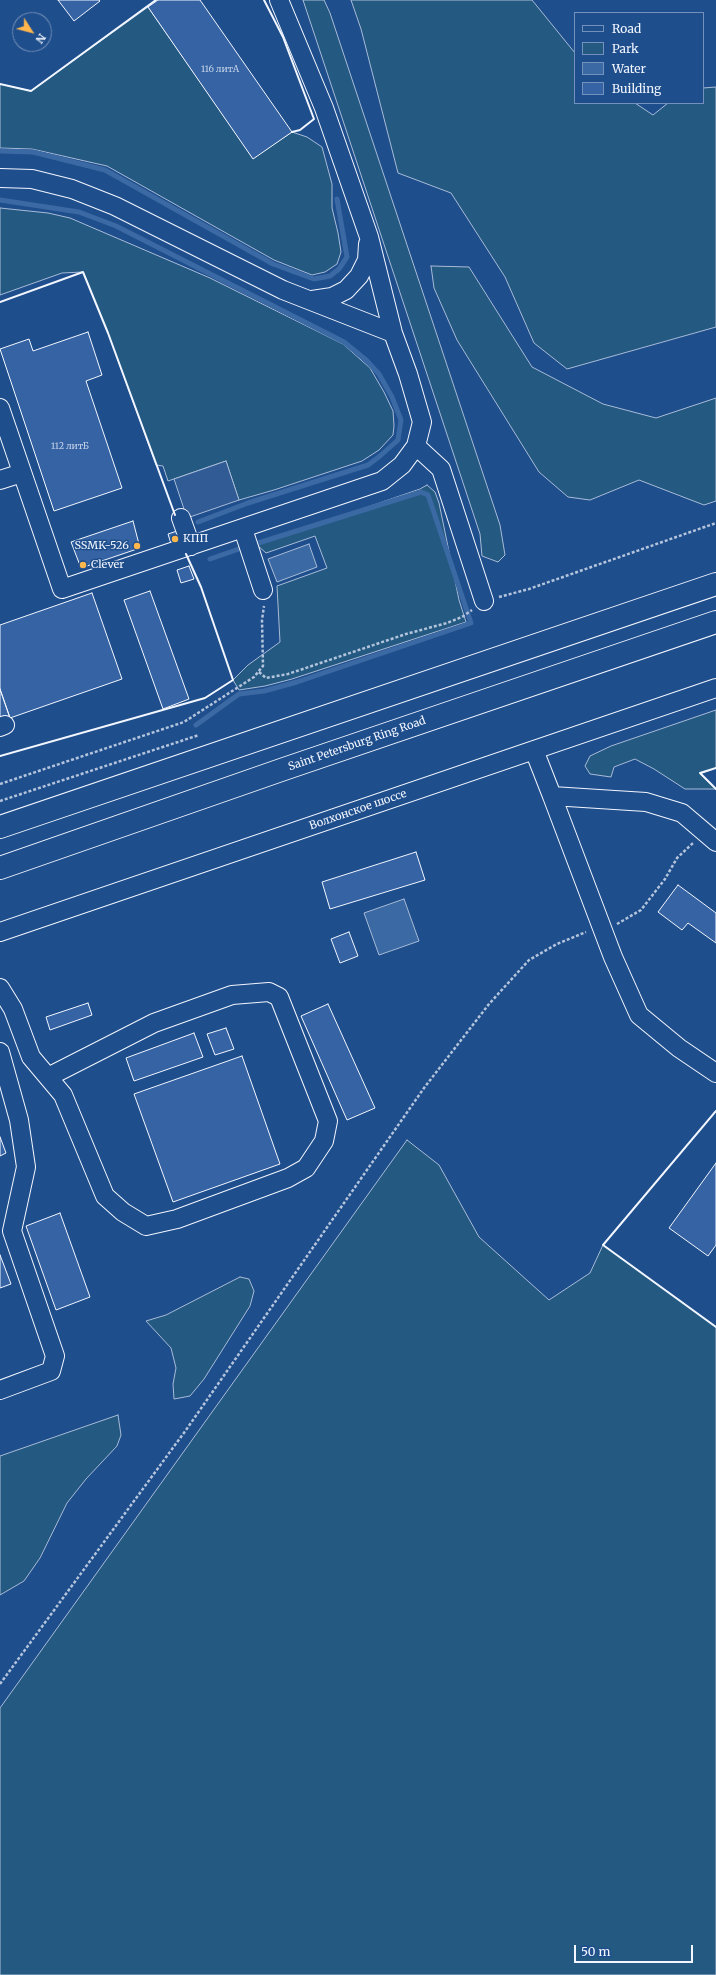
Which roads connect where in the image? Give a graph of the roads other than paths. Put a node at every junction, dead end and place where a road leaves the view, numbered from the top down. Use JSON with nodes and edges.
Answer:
{"nodes":[{"id":1,"x":279,"y":0,"type":"edge"},
{"id":2,"x":0,"y":178,"type":"edge"},
{"id":3,"x":369,"y":237,"type":"junction"},
{"id":4,"x":312,"y":300,"type":"junction"},
{"id":5,"x":392,"y":333,"type":"junction"},
{"id":6,"x":0,"y":408,"type":"edge"},
{"id":7,"x":416,"y":446,"type":"junction"},
{"id":8,"x":22,"y":473,"type":"junction"},
{"id":9,"x":0,"y":480,"type":"edge"},
{"id":10,"x":180,"y":518,"type":"dead end"},
{"id":11,"x":243,"y":529,"type":"junction"},
{"id":12,"x":191,"y":546,"type":"junction"},
{"id":13,"x":716,"y":584,"type":"edge"},
{"id":14,"x":263,"y":590,"type":"road end"},
{"id":15,"x":484,"y":601,"type":"road end"},
{"id":16,"x":716,"y":622,"type":"edge"},
{"id":17,"x":716,"y":688,"type":"edge"},
{"id":18,"x":534,"y":750,"type":"junction"},
{"id":19,"x":552,"y":796,"type":"junction"},
{"id":20,"x":0,"y":827,"type":"edge"},
{"id":21,"x":716,"y":842,"type":"edge"},
{"id":22,"x":0,"y":868,"type":"edge"},
{"id":23,"x":0,"y":932,"type":"edge"},
{"id":24,"x":0,"y":988,"type":"edge"},
{"id":25,"x":0,"y":1052,"type":"edge"},
{"id":26,"x":716,"y":1072,"type":"edge"},
{"id":27,"x":48,"y":1077,"type":"junction"},
{"id":28,"x":0,"y":1390,"type":"edge"}],
"edges":[{"from":1,"to":3,"type":"street"},
{"from":2,"to":4,"type":"street"},
{"from":3,"to":4,"type":"street"},
{"from":3,"to":5,"type":"street"},
{"from":4,"to":5,"type":"street"},
{"from":5,"to":7,"type":"street"},
{"from":6,"to":8,"type":"street"},
{"from":7,"to":11,"type":"street"},
{"from":7,"to":15,"type":"street"},
{"from":8,"to":9,"type":"street"},
{"from":8,"to":12,"type":"street"},
{"from":10,"to":12,"type":"street"},
{"from":11,"to":12,"type":"street"},
{"from":11,"to":14,"type":"street"},
{"from":13,"to":20,"type":"highway"},
{"from":16,"to":22,"type":"highway","name":"Saint Petersburg Ring Road"},
{"from":17,"to":18,"type":"street","name":"Волхонское шоссе"},
{"from":18,"to":19,"type":"street"},
{"from":18,"to":23,"type":"street","name":"Волхонское шоссе"},
{"from":19,"to":21,"type":"street"},
{"from":19,"to":26,"type":"street"},
{"from":24,"to":27,"type":"street"},
{"from":25,"to":28,"type":"street"},
{"from":27,"to":27,"type":"street"}]}
